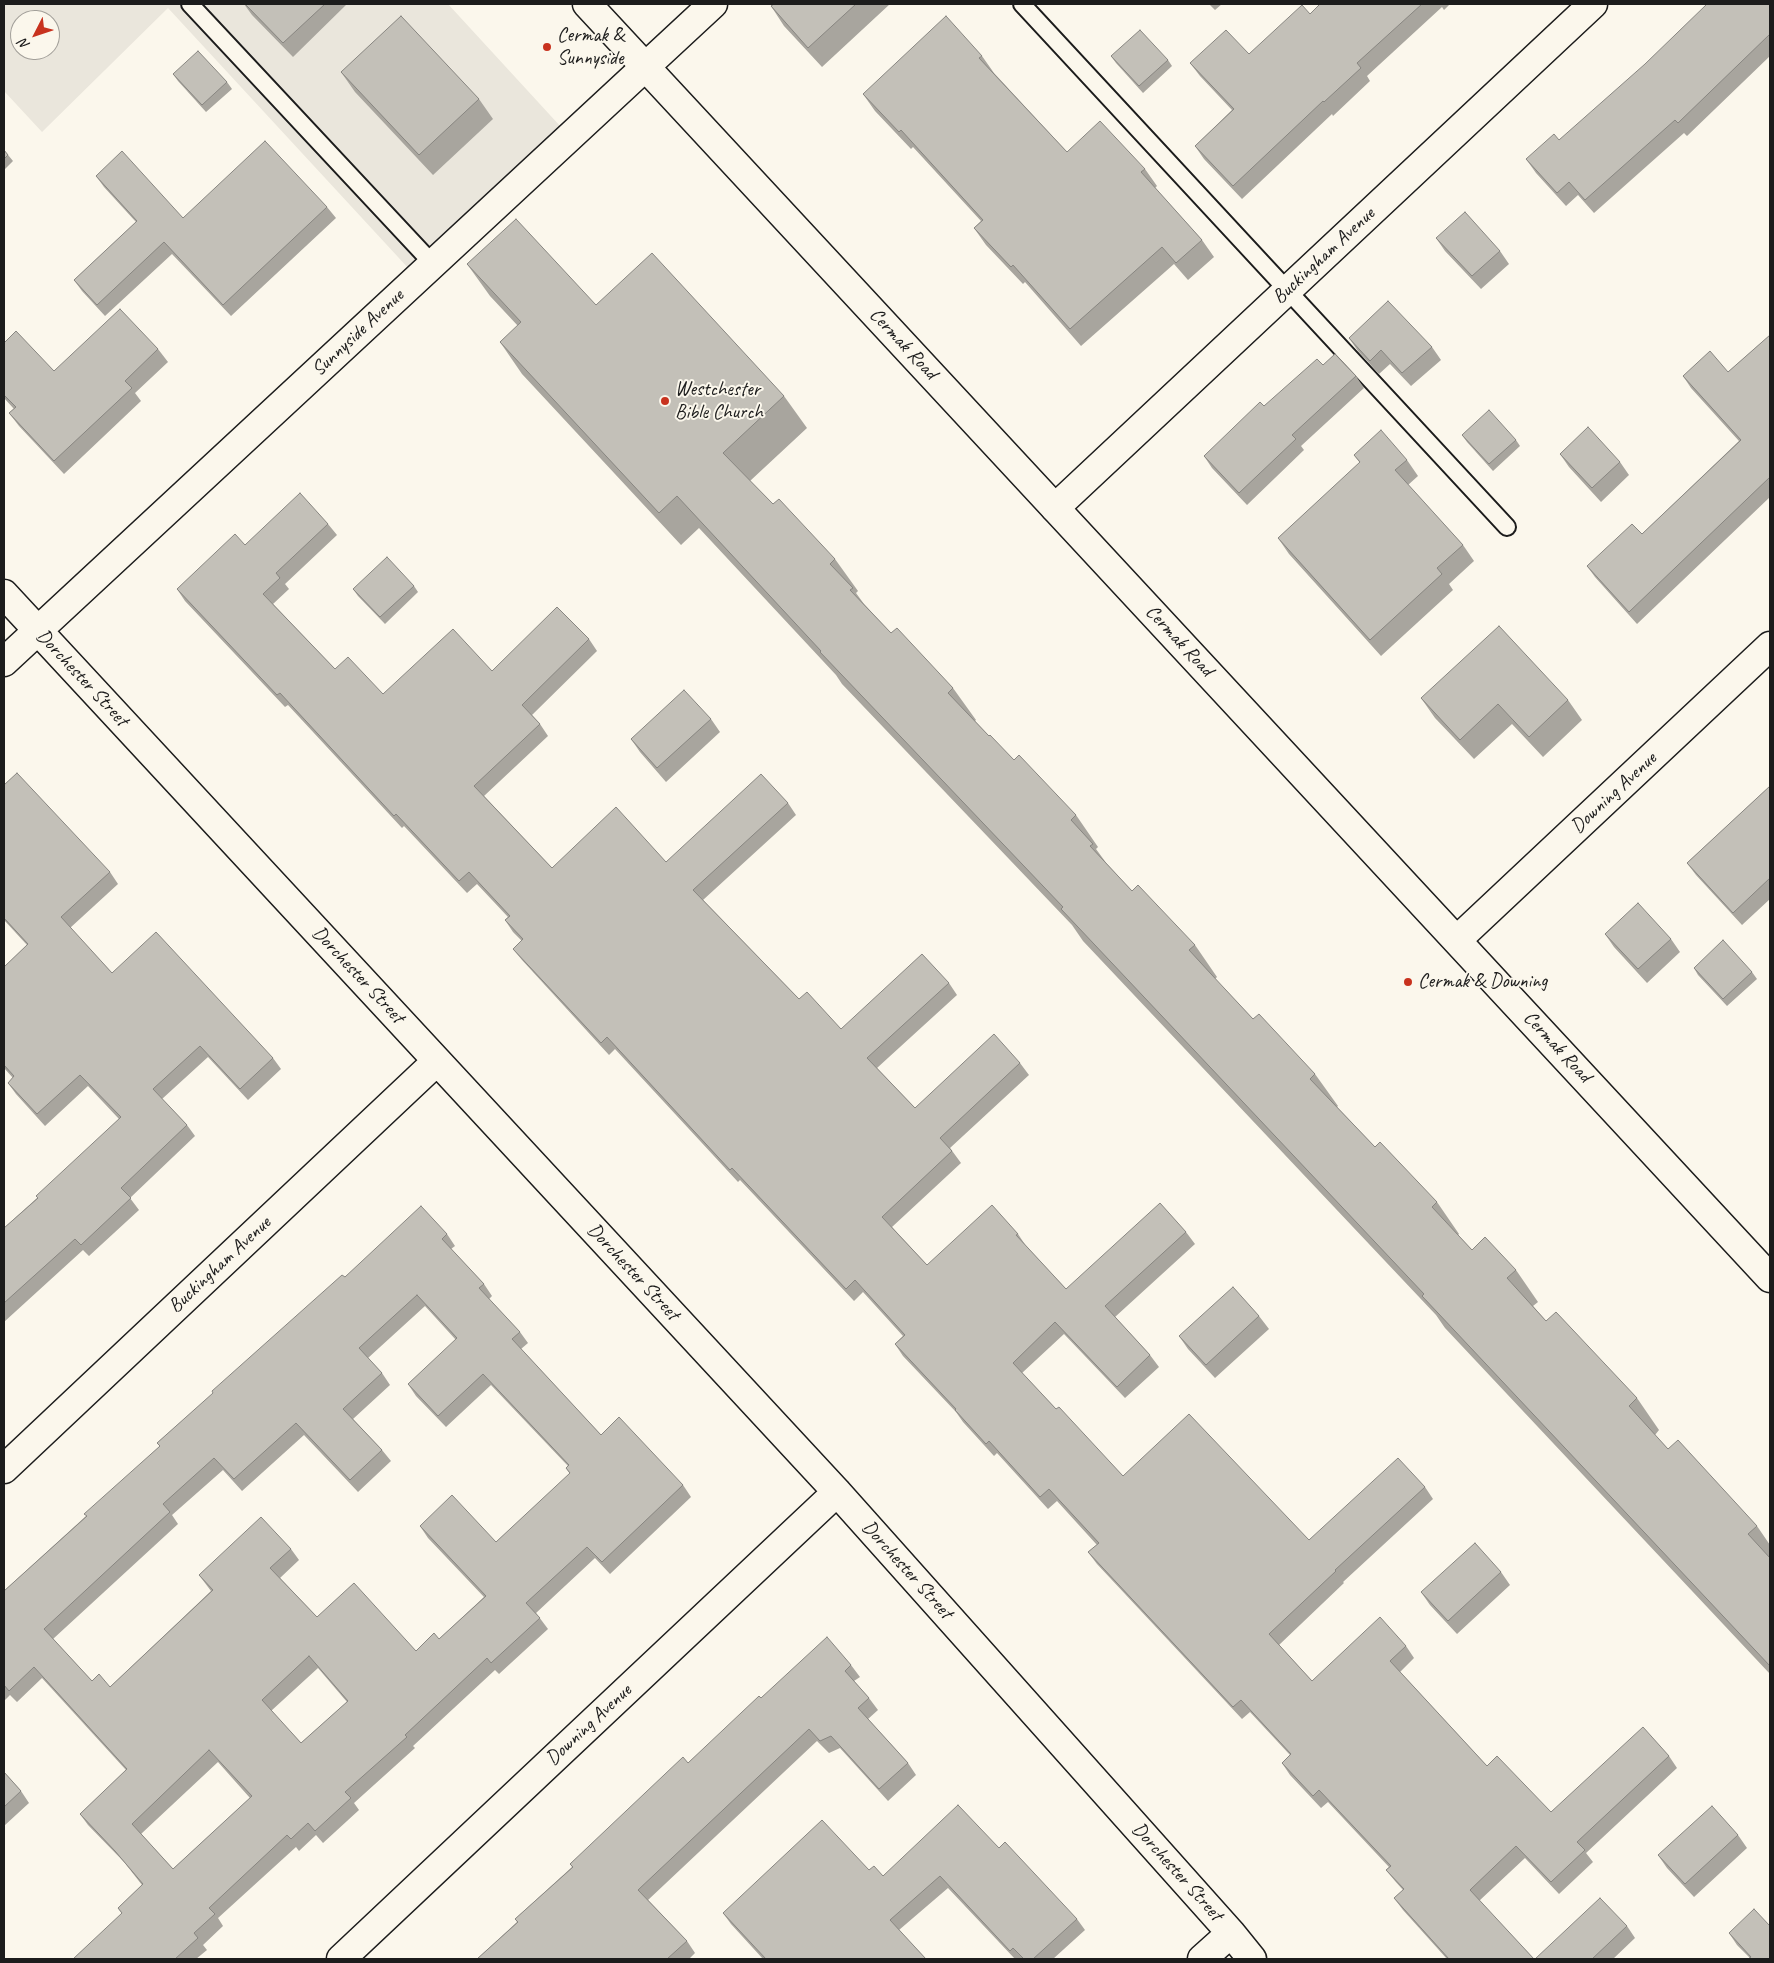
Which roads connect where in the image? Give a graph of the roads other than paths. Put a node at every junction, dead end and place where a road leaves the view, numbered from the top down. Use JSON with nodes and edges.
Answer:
{"nodes":[{"id":1,"x":190,"y":4,"type":"edge"},
{"id":2,"x":587,"y":4,"type":"edge"},
{"id":3,"x":713,"y":4,"type":"edge"},
{"id":4,"x":1022,"y":4,"type":"edge"},
{"id":5,"x":1592,"y":4,"type":"edge"},
{"id":6,"x":646,"y":67,"type":"junction"},
{"id":7,"x":433,"y":264,"type":"junction"},
{"id":8,"x":1288,"y":290,"type":"junction"},
{"id":9,"x":1056,"y":508,"type":"junction"},
{"id":10,"x":1507,"y":527,"type":"dead end"},
{"id":11,"x":4,"y":594,"type":"edge"},
{"id":12,"x":37,"y":630,"type":"junction"},
{"id":13,"x":1770,"y":646,"type":"edge"},
{"id":14,"x":4,"y":662,"type":"edge"},
{"id":15,"x":1457,"y":940,"type":"junction"},
{"id":16,"x":437,"y":1061,"type":"junction"},
{"id":17,"x":1770,"y":1278,"type":"edge"},
{"id":18,"x":4,"y":1469,"type":"edge"},
{"id":19,"x":837,"y":1492,"type":"junction"},
{"id":20,"x":1231,"y":1933,"type":"junction"},
{"id":21,"x":342,"y":1959,"type":"edge"},
{"id":22,"x":1202,"y":1959,"type":"edge"},
{"id":23,"x":1252,"y":1959,"type":"edge"}],
"edges":[{"from":1,"to":7,"type":"lane"},
{"from":2,"to":6,"type":"street","name":"Cermak Road"},
{"from":3,"to":6,"type":"street","name":"Sunnyside Avenue"},
{"from":4,"to":8,"type":"lane"},
{"from":5,"to":8,"type":"street","name":"Buckingham Avenue"},
{"from":6,"to":7,"type":"street","name":"Sunnyside Avenue"},
{"from":6,"to":9,"type":"street","name":"Cermak Road"},
{"from":7,"to":12,"type":"street","name":"Sunnyside Avenue"},
{"from":8,"to":9,"type":"street","name":"Buckingham Avenue"},
{"from":8,"to":10,"type":"lane"},
{"from":9,"to":15,"type":"street","name":"Cermak Road"},
{"from":11,"to":12,"type":"street","name":"Dorchester Street"},
{"from":12,"to":14,"type":"street","name":"Sunnyside Avenue"},
{"from":12,"to":16,"type":"street","name":"Dorchester Street"},
{"from":13,"to":15,"type":"street","name":"Downing Avenue"},
{"from":15,"to":17,"type":"street","name":"Cermak Road"},
{"from":16,"to":18,"type":"street","name":"Buckingham Avenue"},
{"from":16,"to":19,"type":"street","name":"Dorchester Street"},
{"from":19,"to":20,"type":"street","name":"Dorchester Street"},
{"from":19,"to":21,"type":"street","name":"Downing Avenue"},
{"from":20,"to":22,"type":"street"},
{"from":20,"to":23,"type":"street","name":"Dorchester Street"}]}
